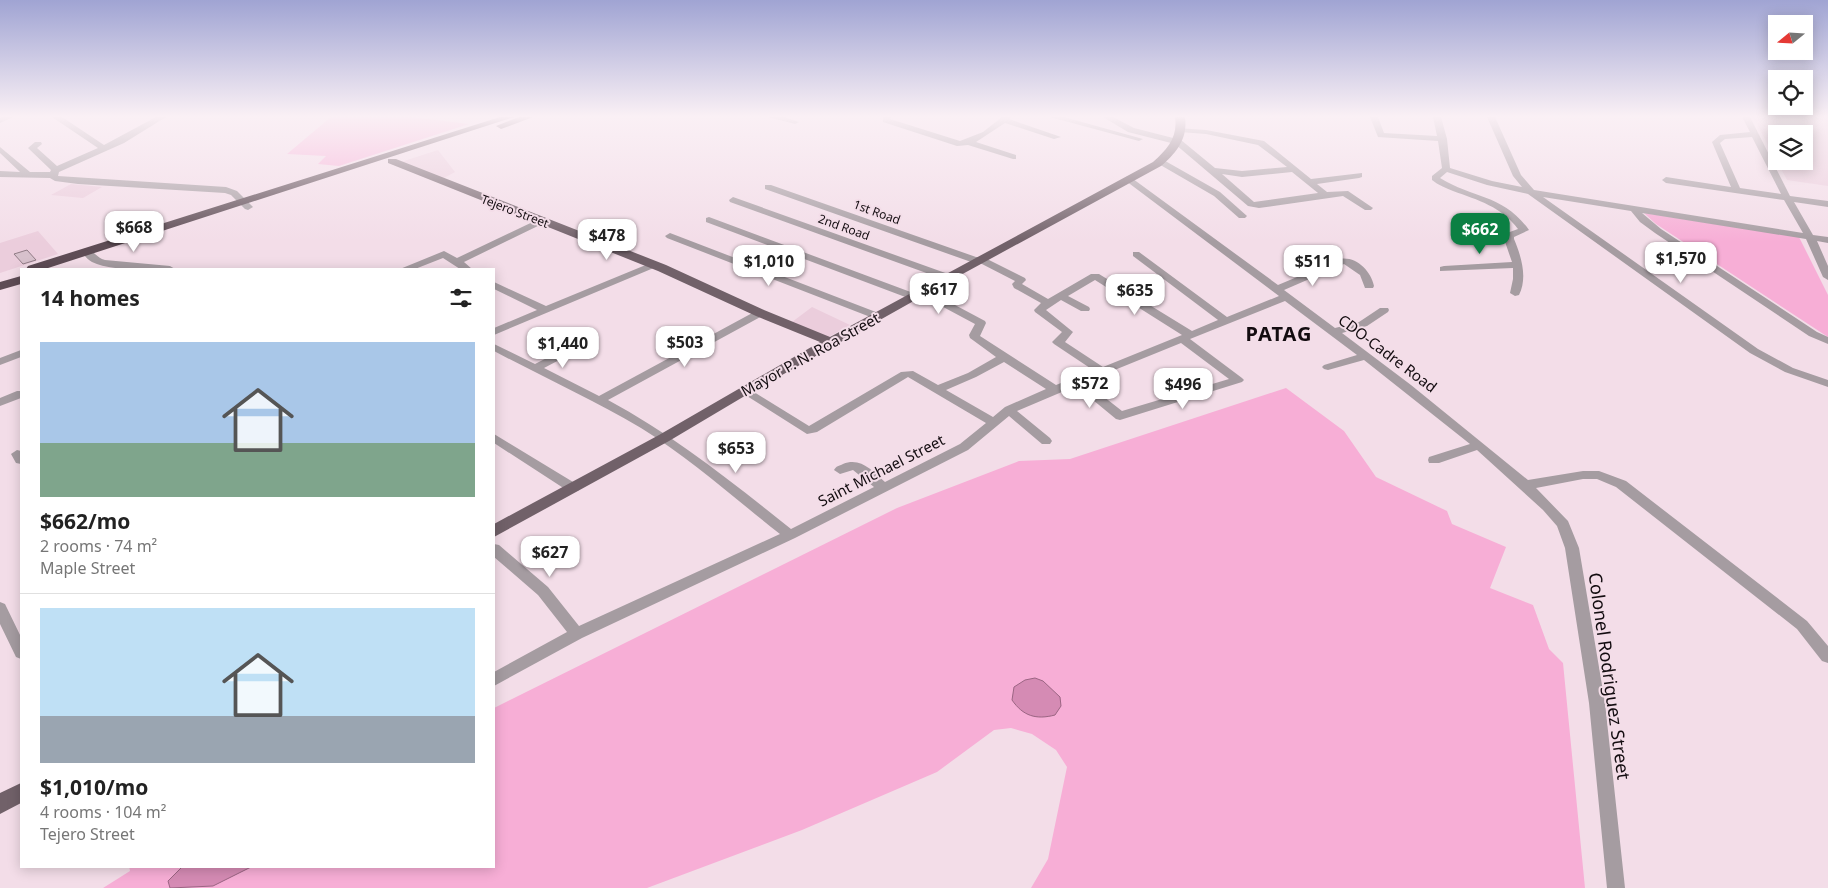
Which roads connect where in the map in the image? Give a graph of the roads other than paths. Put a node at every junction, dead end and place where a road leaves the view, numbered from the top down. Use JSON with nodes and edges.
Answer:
{"nodes":[{"id":1,"x":41,"y":158,"type":"edge"},
{"id":2,"x":84,"y":158,"type":"edge"},
{"id":3,"x":389,"y":158,"type":"edge"},
{"id":4,"x":399,"y":158,"type":"edge"},
{"id":5,"x":1163,"y":158,"type":"edge"},
{"id":6,"x":1195,"y":158,"type":"edge"},
{"id":7,"x":1279,"y":158,"type":"edge"},
{"id":8,"x":1446,"y":158,"type":"edge"},
{"id":9,"x":1510,"y":158,"type":"edge"},
{"id":10,"x":1723,"y":158,"type":"edge"},
{"id":11,"x":1768,"y":158,"type":"edge"},
{"id":12,"x":4,"y":159,"type":"edge"},
{"id":13,"x":1282,"y":159,"type":"joint"},
{"id":14,"x":392,"y":161,"type":"junction"},
{"id":15,"x":1160,"y":161,"type":"junction"},
{"id":16,"x":1294,"y":169,"type":"junction"},
{"id":17,"x":1446,"y":169,"type":"junction"},
{"id":18,"x":1211,"y":170,"type":"junction"},
{"id":19,"x":54,"y":173,"type":"junction"},
{"id":20,"x":0,"y":174,"type":"edge"},
{"id":21,"x":28,"y":175,"type":"junction"},
{"id":22,"x":1360,"y":175,"type":"dead end"},
{"id":23,"x":1129,"y":179,"type":"junction"},
{"id":24,"x":1666,"y":180,"type":"dead end"},
{"id":25,"x":1310,"y":182,"type":"junction"},
{"id":26,"x":768,"y":187,"type":"dead end"},
{"id":27,"x":1737,"y":191,"type":"junction"},
{"id":28,"x":1531,"y":192,"type":"junction"},
{"id":29,"x":1326,"y":195,"type":"junction"},
{"id":30,"x":1788,"y":198,"type":"junction"},
{"id":31,"x":733,"y":200,"type":"dead end"},
{"id":32,"x":245,"y":204,"type":"junction"},
{"id":33,"x":1828,"y":204,"type":"edge"},
{"id":34,"x":1368,"y":208,"type":"dead end"},
{"id":35,"x":1634,"y":209,"type":"junction"},
{"id":36,"x":1242,"y":216,"type":"dead end"},
{"id":37,"x":709,"y":220,"type":"dead end"},
{"id":38,"x":541,"y":221,"type":"junction"},
{"id":39,"x":670,"y":236,"type":"dead end"},
{"id":40,"x":1810,"y":237,"type":"junction"},
{"id":41,"x":1828,"y":240,"type":"edge"},
{"id":42,"x":88,"y":254,"type":"junction"},
{"id":43,"x":1136,"y":254,"type":"dead end"},
{"id":44,"x":978,"y":260,"type":"junction"},
{"id":45,"x":457,"y":262,"type":"junction"},
{"id":46,"x":653,"y":265,"type":"junction"},
{"id":47,"x":1517,"y":265,"type":"junction"},
{"id":48,"x":36,"y":268,"type":"edge"},
{"id":49,"x":56,"y":268,"type":"edge"},
{"id":50,"x":160,"y":268,"type":"edge"},
{"id":51,"x":407,"y":268,"type":"edge"},
{"id":52,"x":466,"y":268,"type":"edge"},
{"id":53,"x":1444,"y":269,"type":"dead end"},
{"id":54,"x":20,"y":272,"type":"edge"},
{"id":55,"x":1827,"y":273,"type":"edge"},
{"id":56,"x":947,"y":277,"type":"junction"},
{"id":57,"x":0,"y":279,"type":"edge"},
{"id":58,"x":20,"y":280,"type":"edge"},
{"id":59,"x":495,"y":285,"type":"edge"},
{"id":60,"x":0,"y":286,"type":"edge"},
{"id":61,"x":1370,"y":286,"type":"dead end"},
{"id":62,"x":1280,"y":293,"type":"junction"},
{"id":63,"x":1515,"y":293,"type":"dead end"},
{"id":64,"x":916,"y":294,"type":"junction"},
{"id":65,"x":1061,"y":296,"type":"junction"},
{"id":66,"x":1048,"y":303,"type":"junction"},
{"id":67,"x":1085,"y":309,"type":"dead end"},
{"id":68,"x":546,"y":310,"type":"junction"},
{"id":69,"x":1384,"y":310,"type":"dead end"},
{"id":70,"x":760,"y":313,"type":"junction"},
{"id":71,"x":877,"y":316,"type":"junction"},
{"id":72,"x":1225,"y":320,"type":"junction"},
{"id":73,"x":495,"y":332,"type":"edge"},
{"id":74,"x":1334,"y":332,"type":"junction"},
{"id":75,"x":1185,"y":336,"type":"junction"},
{"id":76,"x":1828,"y":341,"type":"edge"},
{"id":77,"x":831,"y":342,"type":"junction"},
{"id":78,"x":580,"y":345,"type":"dead end"},
{"id":79,"x":495,"y":349,"type":"edge"},
{"id":80,"x":20,"y":352,"type":"edge"},
{"id":81,"x":1366,"y":356,"type":"junction"},
{"id":82,"x":1004,"y":357,"type":"junction"},
{"id":83,"x":0,"y":362,"type":"edge"},
{"id":84,"x":1328,"y":367,"type":"dead end"},
{"id":85,"x":534,"y":369,"type":"junction"},
{"id":86,"x":1102,"y":371,"type":"junction"},
{"id":87,"x":1077,"y":381,"type":"junction"},
{"id":88,"x":1828,"y":384,"type":"edge"},
{"id":89,"x":938,"y":389,"type":"junction"},
{"id":90,"x":1055,"y":390,"type":"junction"},
{"id":91,"x":745,"y":391,"type":"junction"},
{"id":92,"x":20,"y":394,"type":"edge"},
{"id":93,"x":598,"y":401,"type":"junction"},
{"id":94,"x":0,"y":402,"type":"edge"},
{"id":95,"x":1009,"y":410,"type":"junction"},
{"id":96,"x":995,"y":423,"type":"junction"},
{"id":97,"x":664,"y":438,"type":"junction"},
{"id":98,"x":495,"y":439,"type":"edge"},
{"id":99,"x":1046,"y":441,"type":"dead end"},
{"id":100,"x":1479,"y":445,"type":"junction"},
{"id":101,"x":1434,"y":460,"type":"dead end"},
{"id":102,"x":840,"y":470,"type":"dead end"},
{"id":103,"x":1527,"y":486,"type":"junction"},
{"id":104,"x":573,"y":488,"type":"junction"},
{"id":105,"x":883,"y":488,"type":"junction"},
{"id":106,"x":495,"y":530,"type":"edge"},
{"id":107,"x":790,"y":535,"type":"junction"},
{"id":108,"x":495,"y":550,"type":"edge"},
{"id":109,"x":0,"y":608,"type":"edge"},
{"id":110,"x":577,"y":634,"type":"junction"},
{"id":111,"x":20,"y":651,"type":"edge"},
{"id":112,"x":1828,"y":657,"type":"edge"},
{"id":113,"x":495,"y":679,"type":"edge"},
{"id":114,"x":20,"y":793,"type":"edge"},
{"id":115,"x":0,"y":804,"type":"edge"},
{"id":116,"x":1616,"y":888,"type":"edge"}],
"edges":[{"from":1,"to":19,"type":"street"},
{"from":2,"to":19,"type":"street"},
{"from":3,"to":32,"type":"highway"},
{"from":4,"to":14,"type":"highway"},
{"from":5,"to":15,"type":"main road","name":"Mayor P. N. Roa Street"},
{"from":6,"to":18,"type":"street"},
{"from":7,"to":13,"type":"street"},
{"from":8,"to":17,"type":"street"},
{"from":9,"to":28,"type":"street"},
{"from":10,"to":27,"type":"street"},
{"from":11,"to":30,"type":"street"},
{"from":12,"to":21,"type":"street"},
{"from":13,"to":16,"type":"street"},
{"from":14,"to":32,"type":"highway"},
{"from":14,"to":38,"type":"main road","name":"Tejero Street"},
{"from":15,"to":23,"type":"main road","name":"Mayor P. N. Roa Street"},
{"from":15,"to":36,"type":"street"},
{"from":16,"to":18,"type":"street"},
{"from":16,"to":25,"type":"street"},
{"from":17,"to":28,"type":"street"},
{"from":17,"to":47,"type":"street"},
{"from":18,"to":29,"type":"street"},
{"from":19,"to":21,"type":"street"},
{"from":19,"to":32,"type":"street"},
{"from":20,"to":21,"type":"street"},
{"from":22,"to":25,"type":"street"},
{"from":23,"to":44,"type":"main road","name":"Mayor P. N. Roa Street"},
{"from":23,"to":62,"type":"street","name":"CDO-Cadre Road"},
{"from":24,"to":27,"type":"street"},
{"from":25,"to":29,"type":"street"},
{"from":26,"to":44,"type":"street","name":"1st Road"},
{"from":27,"to":30,"type":"street"},
{"from":28,"to":35,"type":"street"},
{"from":28,"to":88,"type":"street"},
{"from":29,"to":34,"type":"street"},
{"from":30,"to":33,"type":"street"},
{"from":30,"to":40,"type":"street"},
{"from":31,"to":56,"type":"street","name":"2nd Road"},
{"from":32,"to":42,"type":"highway"},
{"from":35,"to":40,"type":"street"},
{"from":35,"to":76,"type":"street"},
{"from":37,"to":64,"type":"street"},
{"from":38,"to":45,"type":"street"},
{"from":38,"to":46,"type":"main road","name":"Tejero Street"},
{"from":39,"to":71,"type":"street"},
{"from":40,"to":41,"type":"street"},
{"from":40,"to":55,"type":"street"},
{"from":42,"to":48,"type":"highway"},
{"from":42,"to":49,"type":"highway"},
{"from":42,"to":50,"type":"street"},
{"from":43,"to":72,"type":"street"},
{"from":44,"to":56,"type":"main road","name":"Mayor P. N. Roa Street"},
{"from":44,"to":66,"type":"street","name":"1st Road"},
{"from":45,"to":51,"type":"street"},
{"from":45,"to":52,"type":"street"},
{"from":46,"to":68,"type":"street"},
{"from":46,"to":70,"type":"main road","name":"Tejero Street"},
{"from":47,"to":53,"type":"street"},
{"from":47,"to":63,"type":"street"},
{"from":54,"to":57,"type":"highway"},
{"from":56,"to":64,"type":"main road","name":"Mayor P. N. Roa Street"},
{"from":58,"to":60,"type":"highway"},
{"from":59,"to":68,"type":"street"},
{"from":61,"to":62,"type":"street","name":"Saint Michael Street"},
{"from":62,"to":72,"type":"street","name":"Saint Michael Street"},
{"from":62,"to":74,"type":"street","name":"CDO-Cadre Road"},
{"from":64,"to":71,"type":"main road","name":"Mayor P. N. Roa Street"},
{"from":64,"to":82,"type":"street"},
{"from":65,"to":66,"type":"street"},
{"from":65,"to":67,"type":"street"},
{"from":65,"to":75,"type":"street"},
{"from":66,"to":86,"type":"street"},
{"from":68,"to":73,"type":"street"},
{"from":69,"to":74,"type":"street"},
{"from":70,"to":77,"type":"main road","name":"Tejero Street"},
{"from":70,"to":93,"type":"street"},
{"from":71,"to":77,"type":"main road","name":"Mayor P. N. Roa Street"},
{"from":72,"to":75,"type":"street","name":"Saint Michael Street"},
{"from":74,"to":81,"type":"street","name":"CDO-Cadre Road"},
{"from":75,"to":86,"type":"street","name":"Saint Michael Street"},
{"from":75,"to":87,"type":"street"},
{"from":77,"to":91,"type":"main road","name":"Mayor P. N. Roa Street"},
{"from":78,"to":85,"type":"street"},
{"from":79,"to":85,"type":"street"},
{"from":80,"to":83,"type":"street"},
{"from":81,"to":84,"type":"street"},
{"from":81,"to":100,"type":"street","name":"CDO-Cadre Road"},
{"from":82,"to":89,"type":"street"},
{"from":82,"to":90,"type":"street"},
{"from":85,"to":93,"type":"street"},
{"from":86,"to":87,"type":"street","name":"Saint Michael Street"},
{"from":87,"to":90,"type":"street","name":"Saint Michael Street"},
{"from":89,"to":91,"type":"street"},
{"from":89,"to":96,"type":"street"},
{"from":90,"to":95,"type":"street","name":"Saint Michael Street"},
{"from":91,"to":97,"type":"main road","name":"Mayor P. N. Roa Street"},
{"from":92,"to":94,"type":"street"},
{"from":93,"to":97,"type":"street"},
{"from":95,"to":96,"type":"street","name":"Saint Michael Street"},
{"from":95,"to":99,"type":"street"},
{"from":96,"to":105,"type":"street","name":"Saint Michael Street"},
{"from":97,"to":104,"type":"main road","name":"Mayor P. N. Roa Street"},
{"from":97,"to":107,"type":"street"},
{"from":98,"to":104,"type":"street"},
{"from":100,"to":101,"type":"street"},
{"from":100,"to":103,"type":"street","name":"CDO-Cadre Road"},
{"from":102,"to":105,"type":"street"},
{"from":103,"to":112,"type":"street"},
{"from":103,"to":116,"type":"street","name":"Colonel Rodriguez Street"},
{"from":104,"to":106,"type":"main road","name":"Mayor P. N. Roa Street"},
{"from":105,"to":107,"type":"street","name":"Saint Michael Street"},
{"from":107,"to":110,"type":"street","name":"Saint Michael Street"},
{"from":108,"to":110,"type":"street"},
{"from":109,"to":111,"type":"street"},
{"from":110,"to":113,"type":"street","name":"Saint Michael Street"},
{"from":114,"to":115,"type":"main road"}]}
